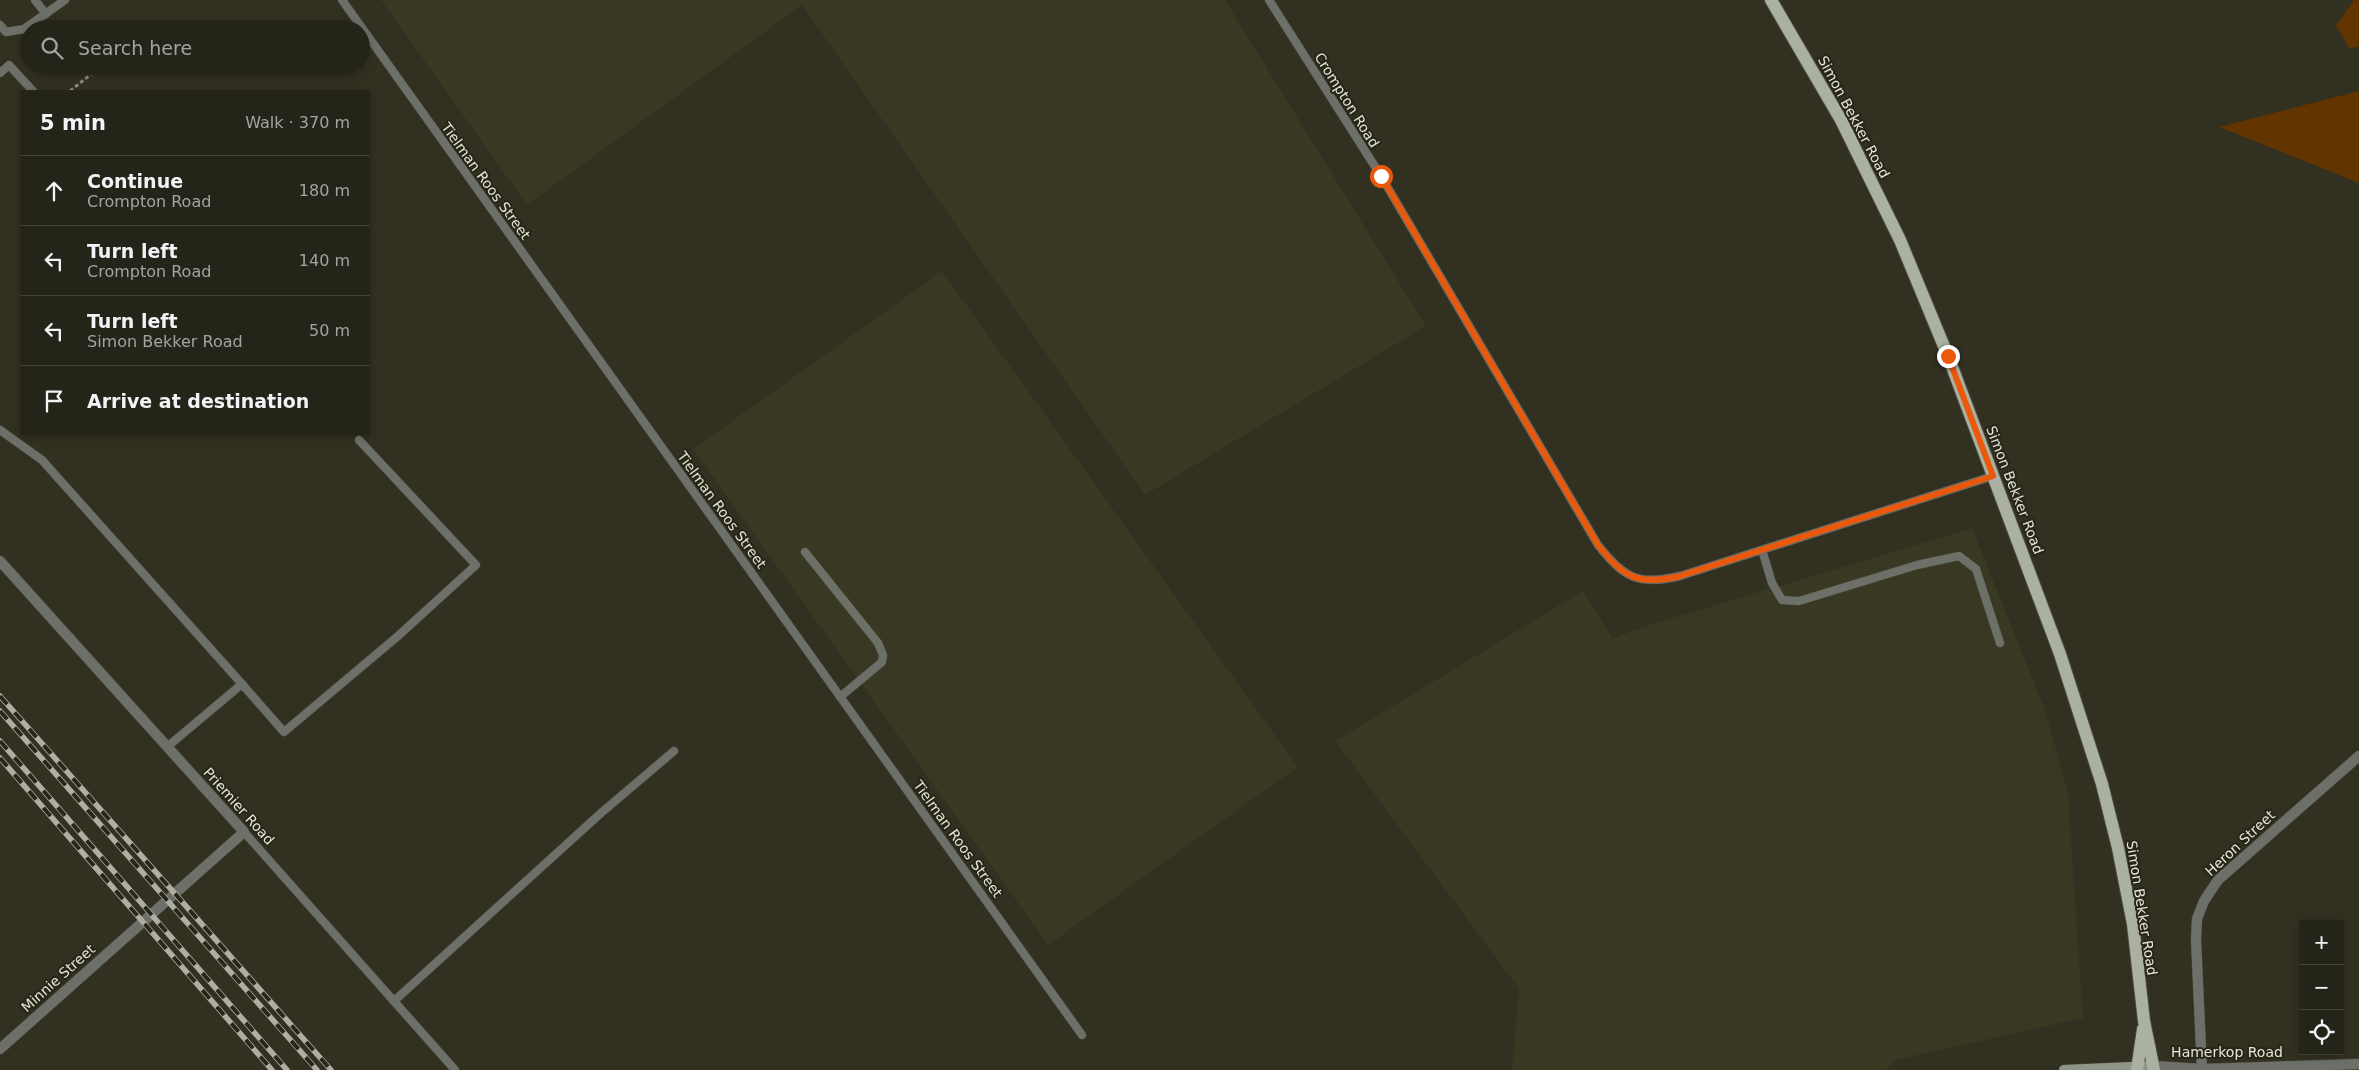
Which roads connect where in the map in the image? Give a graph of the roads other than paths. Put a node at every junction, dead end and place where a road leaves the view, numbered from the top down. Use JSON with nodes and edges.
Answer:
{"nodes":[{"id":1,"x":35,"y":0,"type":"edge"},
{"id":2,"x":65,"y":0,"type":"edge"},
{"id":3,"x":342,"y":0,"type":"edge"},
{"id":4,"x":1269,"y":0,"type":"edge"},
{"id":5,"x":1771,"y":0,"type":"edge"},
{"id":6,"x":46,"y":14,"type":"junction"},
{"id":7,"x":39,"y":20,"type":"edge"},
{"id":8,"x":356,"y":20,"type":"edge"},
{"id":9,"x":0,"y":25,"type":"edge"},
{"id":10,"x":20,"y":29,"type":"edge"},
{"id":11,"x":370,"y":39,"type":"edge"},
{"id":12,"x":0,"y":73,"type":"edge"},
{"id":13,"x":32,"y":90,"type":"edge"},
{"id":14,"x":0,"y":430,"type":"edge"},
{"id":15,"x":359,"y":440,"type":"dead end"},
{"id":16,"x":1993,"y":476,"type":"junction"},
{"id":17,"x":1762,"y":550,"type":"junction"},
{"id":18,"x":805,"y":552,"type":"dead end"},
{"id":19,"x":0,"y":561,"type":"edge"},
{"id":20,"x":2000,"y":643,"type":"dead end"},
{"id":21,"x":242,"y":684,"type":"junction"},
{"id":22,"x":840,"y":697,"type":"junction"},
{"id":23,"x":167,"y":747,"type":"junction"},
{"id":24,"x":674,"y":751,"type":"dead end"},
{"id":25,"x":2359,"y":756,"type":"edge"},
{"id":26,"x":244,"y":832,"type":"junction"},
{"id":27,"x":394,"y":1000,"type":"junction"},
{"id":28,"x":2144,"y":1021,"type":"junction"},
{"id":29,"x":1082,"y":1035,"type":"dead end"},
{"id":30,"x":0,"y":1048,"type":"edge"},
{"id":31,"x":2359,"y":1064,"type":"edge"},
{"id":32,"x":2137,"y":1068,"type":"edge"},
{"id":33,"x":2154,"y":1068,"type":"edge"},
{"id":34,"x":2202,"y":1069,"type":"edge"},
{"id":35,"x":456,"y":1070,"type":"edge"},
{"id":36,"x":2064,"y":1070,"type":"edge"}],
"edges":[{"from":1,"to":6,"type":"lane"},
{"from":2,"to":6,"type":"lane"},
{"from":3,"to":8,"type":"lane","name":"Tielman Roos Street"},
{"from":4,"to":17,"type":"lane","name":"Crompton Road"},
{"from":5,"to":16,"type":"main road","name":"Simon Bekker Road"},
{"from":6,"to":7,"type":"lane"},
{"from":9,"to":10,"type":"lane"},
{"from":11,"to":22,"type":"lane","name":"Tielman Roos Street"},
{"from":12,"to":13,"type":"lane"},
{"from":14,"to":21,"type":"lane"},
{"from":15,"to":21,"type":"lane"},
{"from":16,"to":17,"type":"lane","name":"Crompton Road"},
{"from":16,"to":28,"type":"main road","name":"Simon Bekker Road"},
{"from":17,"to":20,"type":"lane"},
{"from":18,"to":22,"type":"lane"},
{"from":19,"to":23,"type":"street","name":"Priemier Road"},
{"from":21,"to":23,"type":"lane"},
{"from":22,"to":29,"type":"lane","name":"Tielman Roos Street"},
{"from":23,"to":26,"type":"street","name":"Priemier Road"},
{"from":24,"to":27,"type":"lane"},
{"from":25,"to":34,"type":"street","name":"Heron Street"},
{"from":26,"to":27,"type":"lane","name":"Priemier Road"},
{"from":26,"to":30,"type":"street","name":"Minnie Street"},
{"from":27,"to":35,"type":"lane","name":"Priemier Road"},
{"from":28,"to":32,"type":"main road","name":"Simon Bekker Road"},
{"from":28,"to":33,"type":"main road","name":"Simon Bekker Road"},
{"from":31,"to":34,"type":"street","name":"Hamerkop Road"},
{"from":32,"to":33,"type":"street"},
{"from":32,"to":36,"type":"street"},
{"from":33,"to":34,"type":"street","name":"Hamerkop Road"}]}
